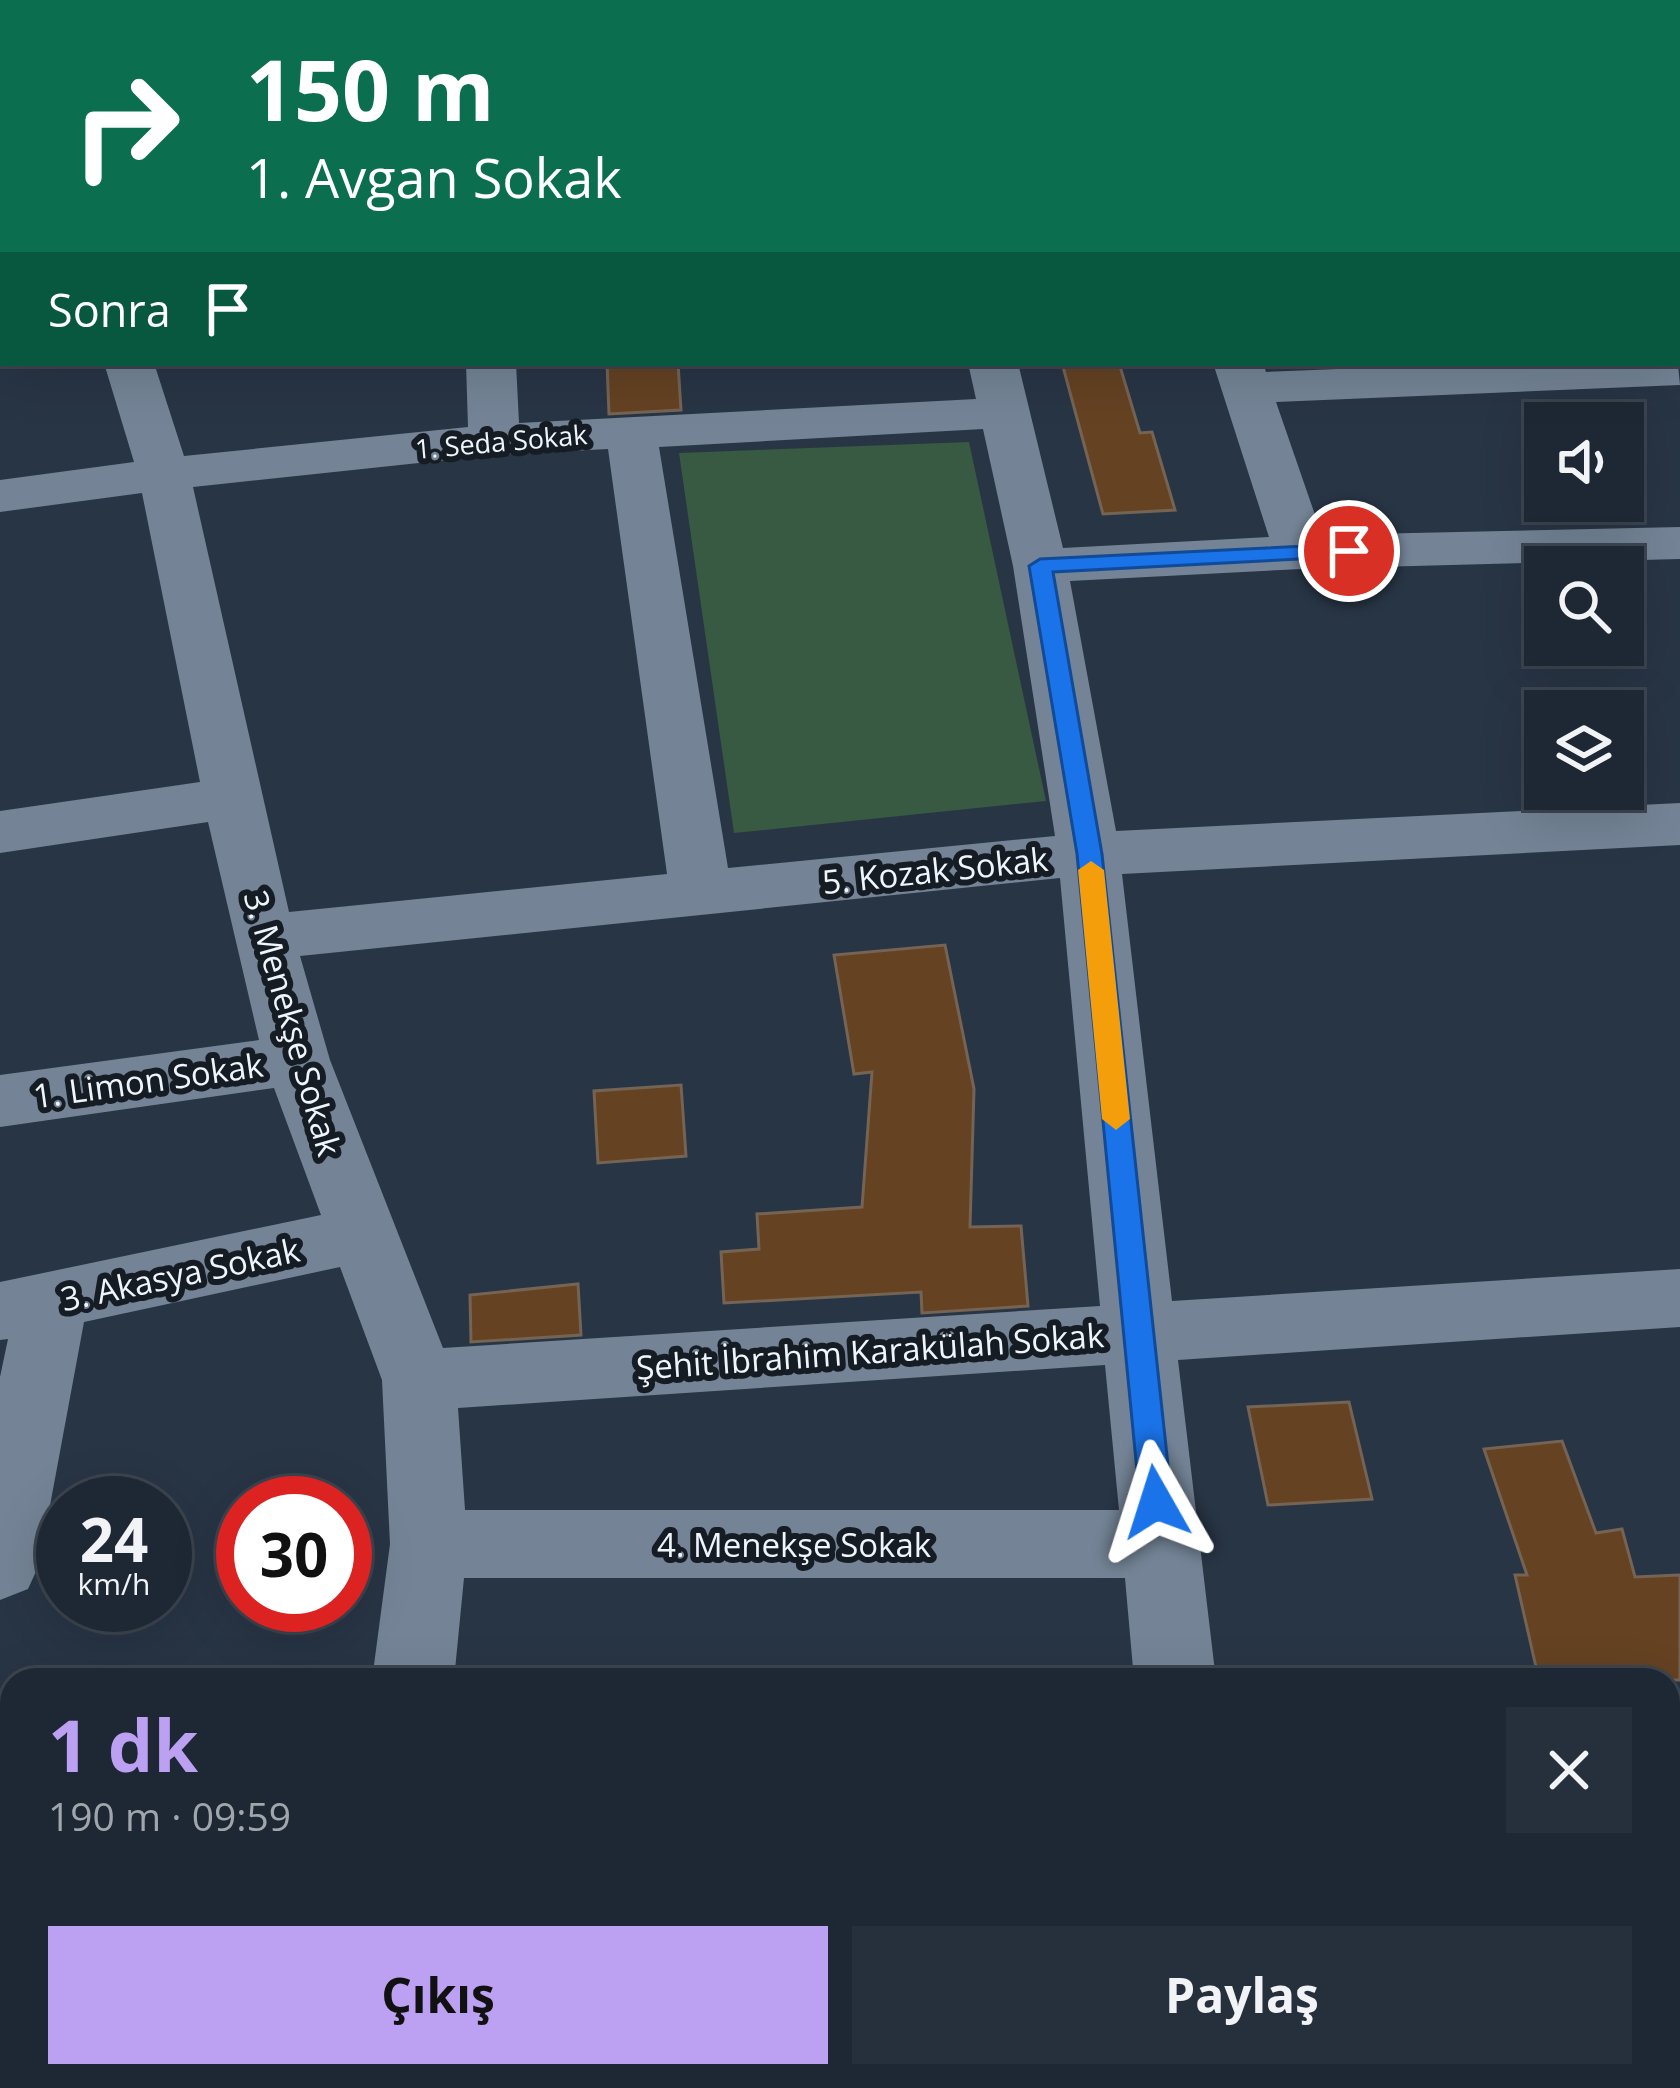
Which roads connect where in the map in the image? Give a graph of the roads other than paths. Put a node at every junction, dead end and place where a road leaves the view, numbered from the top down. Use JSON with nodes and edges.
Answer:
{"nodes":[{"id":1,"x":130,"y":366,"type":"edge"},
{"id":2,"x":491,"y":366,"type":"edge"},
{"id":3,"x":1680,"y":370,"type":"edge"},
{"id":4,"x":1242,"y":375,"type":"edge"},
{"id":5,"x":999,"y":388,"type":"edge"},
{"id":6,"x":631,"y":430,"type":"junction"},
{"id":7,"x":494,"y":440,"type":"junction"},
{"id":8,"x":164,"y":474,"type":"junction"},
{"id":9,"x":0,"y":496,"type":"edge"},
{"id":10,"x":1680,"y":543,"type":"edge"},
{"id":11,"x":1301,"y":552,"type":"junction"},
{"id":12,"x":1040,"y":566,"type":"junction"},
{"id":13,"x":233,"y":797,"type":"junction"},
{"id":14,"x":1680,"y":824,"type":"edge"},
{"id":15,"x":0,"y":832,"type":"edge"},
{"id":16,"x":1089,"y":854,"type":"junction"},
{"id":17,"x":701,"y":894,"type":"junction"},
{"id":18,"x":263,"y":937,"type":"junction"},
{"id":19,"x":297,"y":1060,"type":"junction"},
{"id":20,"x":0,"y":1101,"type":"edge"},
{"id":21,"x":360,"y":1235,"type":"junction"},
{"id":22,"x":1680,"y":1298,"type":"edge"},
{"id":23,"x":26,"y":1306,"type":"edge"},
{"id":24,"x":1138,"y":1334,"type":"junction"},
{"id":25,"x":419,"y":1380,"type":"junction"},
{"id":26,"x":429,"y":1544,"type":"junction"},
{"id":27,"x":1160,"y":1544,"type":"junction"},
{"id":28,"x":0,"y":1565,"type":"edge"},
{"id":29,"x":414,"y":1668,"type":"edge"},
{"id":30,"x":1174,"y":1668,"type":"edge"}],
"edges":[{"from":1,"to":8,"type":"street","name":"3. Menekşe Sokak"},
{"from":2,"to":7,"type":"street"},
{"from":3,"to":4,"type":"street"},
{"from":4,"to":11,"type":"street"},
{"from":5,"to":6,"type":"street","name":"1. Seda Sokak"},
{"from":5,"to":12,"type":"street"},
{"from":6,"to":7,"type":"street","name":"1. Seda Sokak"},
{"from":6,"to":17,"type":"street"},
{"from":7,"to":8,"type":"street","name":"1. Seda Sokak"},
{"from":8,"to":9,"type":"street","name":"1. Seda Sokak"},
{"from":8,"to":13,"type":"street","name":"3. Menekşe Sokak"},
{"from":10,"to":11,"type":"street"},
{"from":11,"to":12,"type":"street"},
{"from":12,"to":16,"type":"street"},
{"from":13,"to":15,"type":"street"},
{"from":13,"to":18,"type":"street","name":"3. Menekşe Sokak"},
{"from":14,"to":16,"type":"street","name":"5. Kozak Sokak"},
{"from":16,"to":17,"type":"street","name":"5. Kozak Sokak"},
{"from":16,"to":24,"type":"street"},
{"from":17,"to":18,"type":"street","name":"5. Kozak Sokak"},
{"from":18,"to":19,"type":"street","name":"3. Menekşe Sokak"},
{"from":19,"to":20,"type":"street","name":"1. Limon Sokak"},
{"from":19,"to":21,"type":"street","name":"3. Menekşe Sokak"},
{"from":21,"to":23,"type":"street","name":"3. Akasya Sokak"},
{"from":21,"to":25,"type":"street","name":"3. Menekşe Sokak"},
{"from":22,"to":24,"type":"street","name":"Şehit İbrahim Karakülah Sokak"},
{"from":23,"to":28,"type":"street"},
{"from":24,"to":25,"type":"street","name":"Şehit İbrahim Karakülah Sokak"},
{"from":24,"to":27,"type":"street"},
{"from":25,"to":26,"type":"street","name":"3. Menekşe Sokak"},
{"from":26,"to":27,"type":"street","name":"4. Menekşe Sokak"},
{"from":26,"to":29,"type":"street","name":"3. Menekşe Sokak"},
{"from":27,"to":30,"type":"street"}]}
